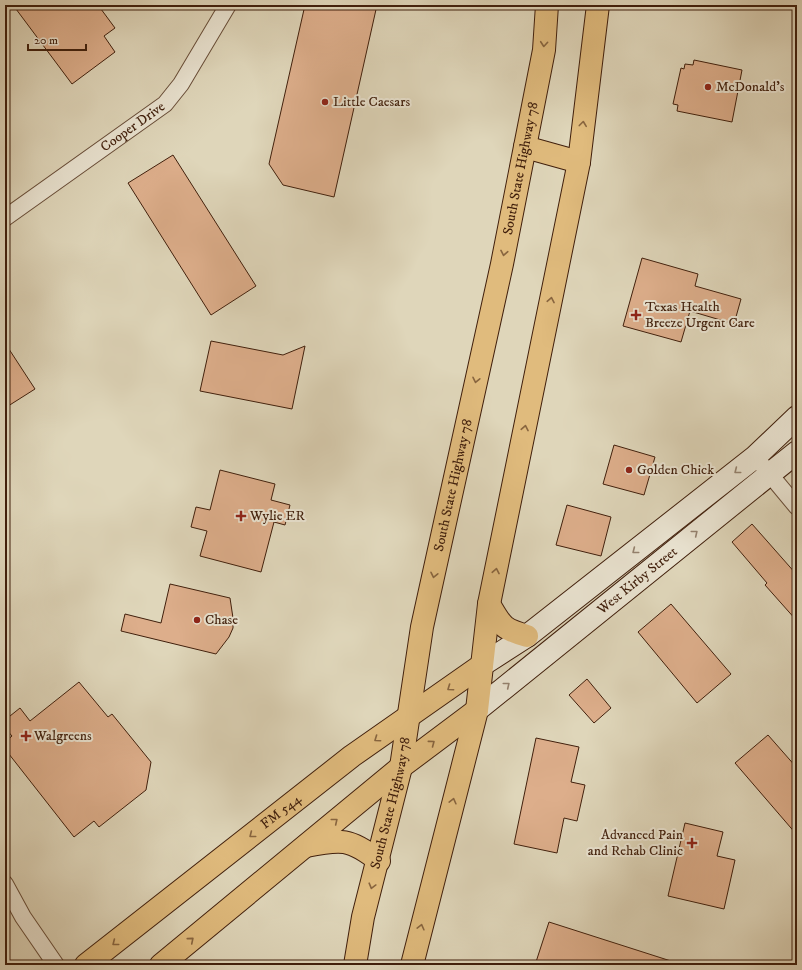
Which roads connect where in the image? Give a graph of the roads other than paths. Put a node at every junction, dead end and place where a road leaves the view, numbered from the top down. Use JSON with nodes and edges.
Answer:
{"nodes":[{"id":1,"x":228,"y":5,"type":"edge"},
{"id":2,"x":547,"y":5,"type":"edge"},
{"id":3,"x":598,"y":5,"type":"edge"},
{"id":4,"x":524,"y":147,"type":"junction"},
{"id":5,"x":579,"y":162,"type":"junction"},
{"id":6,"x":5,"y":218,"type":"edge"},
{"id":7,"x":797,"y":417,"type":"edge"},
{"id":8,"x":797,"y":452,"type":"edge"},
{"id":9,"x":762,"y":465,"type":"junction"},
{"id":10,"x":797,"y":507,"type":"edge"},
{"id":11,"x":490,"y":604,"type":"junction"},
{"id":12,"x":527,"y":636,"type":"junction"},
{"id":13,"x":482,"y":665,"type":"junction"},
{"id":14,"x":477,"y":710,"type":"junction"},
{"id":15,"x":409,"y":716,"type":"junction"},
{"id":16,"x":401,"y":767,"type":"junction"},
{"id":17,"x":305,"y":846,"type":"junction"},
{"id":18,"x":379,"y":861,"type":"junction"},
{"id":19,"x":5,"y":884,"type":"edge"},
{"id":20,"x":56,"y":965,"type":"edge"},
{"id":21,"x":86,"y":965,"type":"edge"},
{"id":22,"x":161,"y":965,"type":"edge"},
{"id":23,"x":355,"y":965,"type":"edge"},
{"id":24,"x":412,"y":965,"type":"edge"}],
"edges":[{"from":1,"to":6,"type":"street","name":"Cooper Drive"},
{"from":2,"to":4,"type":"main road","name":"South State Highway 78","one_way":true},
{"from":5,"to":3,"type":"main road","one_way":true},
{"from":4,"to":5,"type":"main road"},
{"from":4,"to":15,"type":"main road","name":"South State Highway 78","one_way":true},
{"from":11,"to":5,"type":"main road","one_way":true},
{"from":7,"to":9,"type":"main road","name":"West Kirby Street"},
{"from":8,"to":9,"type":"main road","name":"West Kirby Street"},
{"from":9,"to":10,"type":"street"},
{"from":9,"to":12,"type":"main road","name":"West Kirby Street","one_way":true},
{"from":14,"to":9,"type":"main road","name":"West Kirby Street","one_way":true},
{"from":11,"to":12,"type":"main road"},
{"from":11,"to":13,"type":"main road"},
{"from":12,"to":13,"type":"main road","name":"West Kirby Street"},
{"from":13,"to":14,"type":"main road"},
{"from":13,"to":15,"type":"main road","name":"FM 544","number":"FM 544","one_way":true},
{"from":16,"to":14,"type":"main road","one_way":true},
{"from":24,"to":14,"type":"main road","one_way":true},
{"from":15,"to":16,"type":"main road","name":"South State Highway 78"},
{"from":15,"to":21,"type":"main road","name":"FM 544","number":"FM 544","one_way":true},
{"from":17,"to":16,"type":"main road","one_way":true},
{"from":16,"to":18,"type":"main road","name":"South State Highway 78"},
{"from":17,"to":18,"type":"main road"},
{"from":22,"to":17,"type":"main road","one_way":true},
{"from":18,"to":23,"type":"main road","name":"South State Highway 78","one_way":true},
{"from":19,"to":20,"type":"street"}]}
